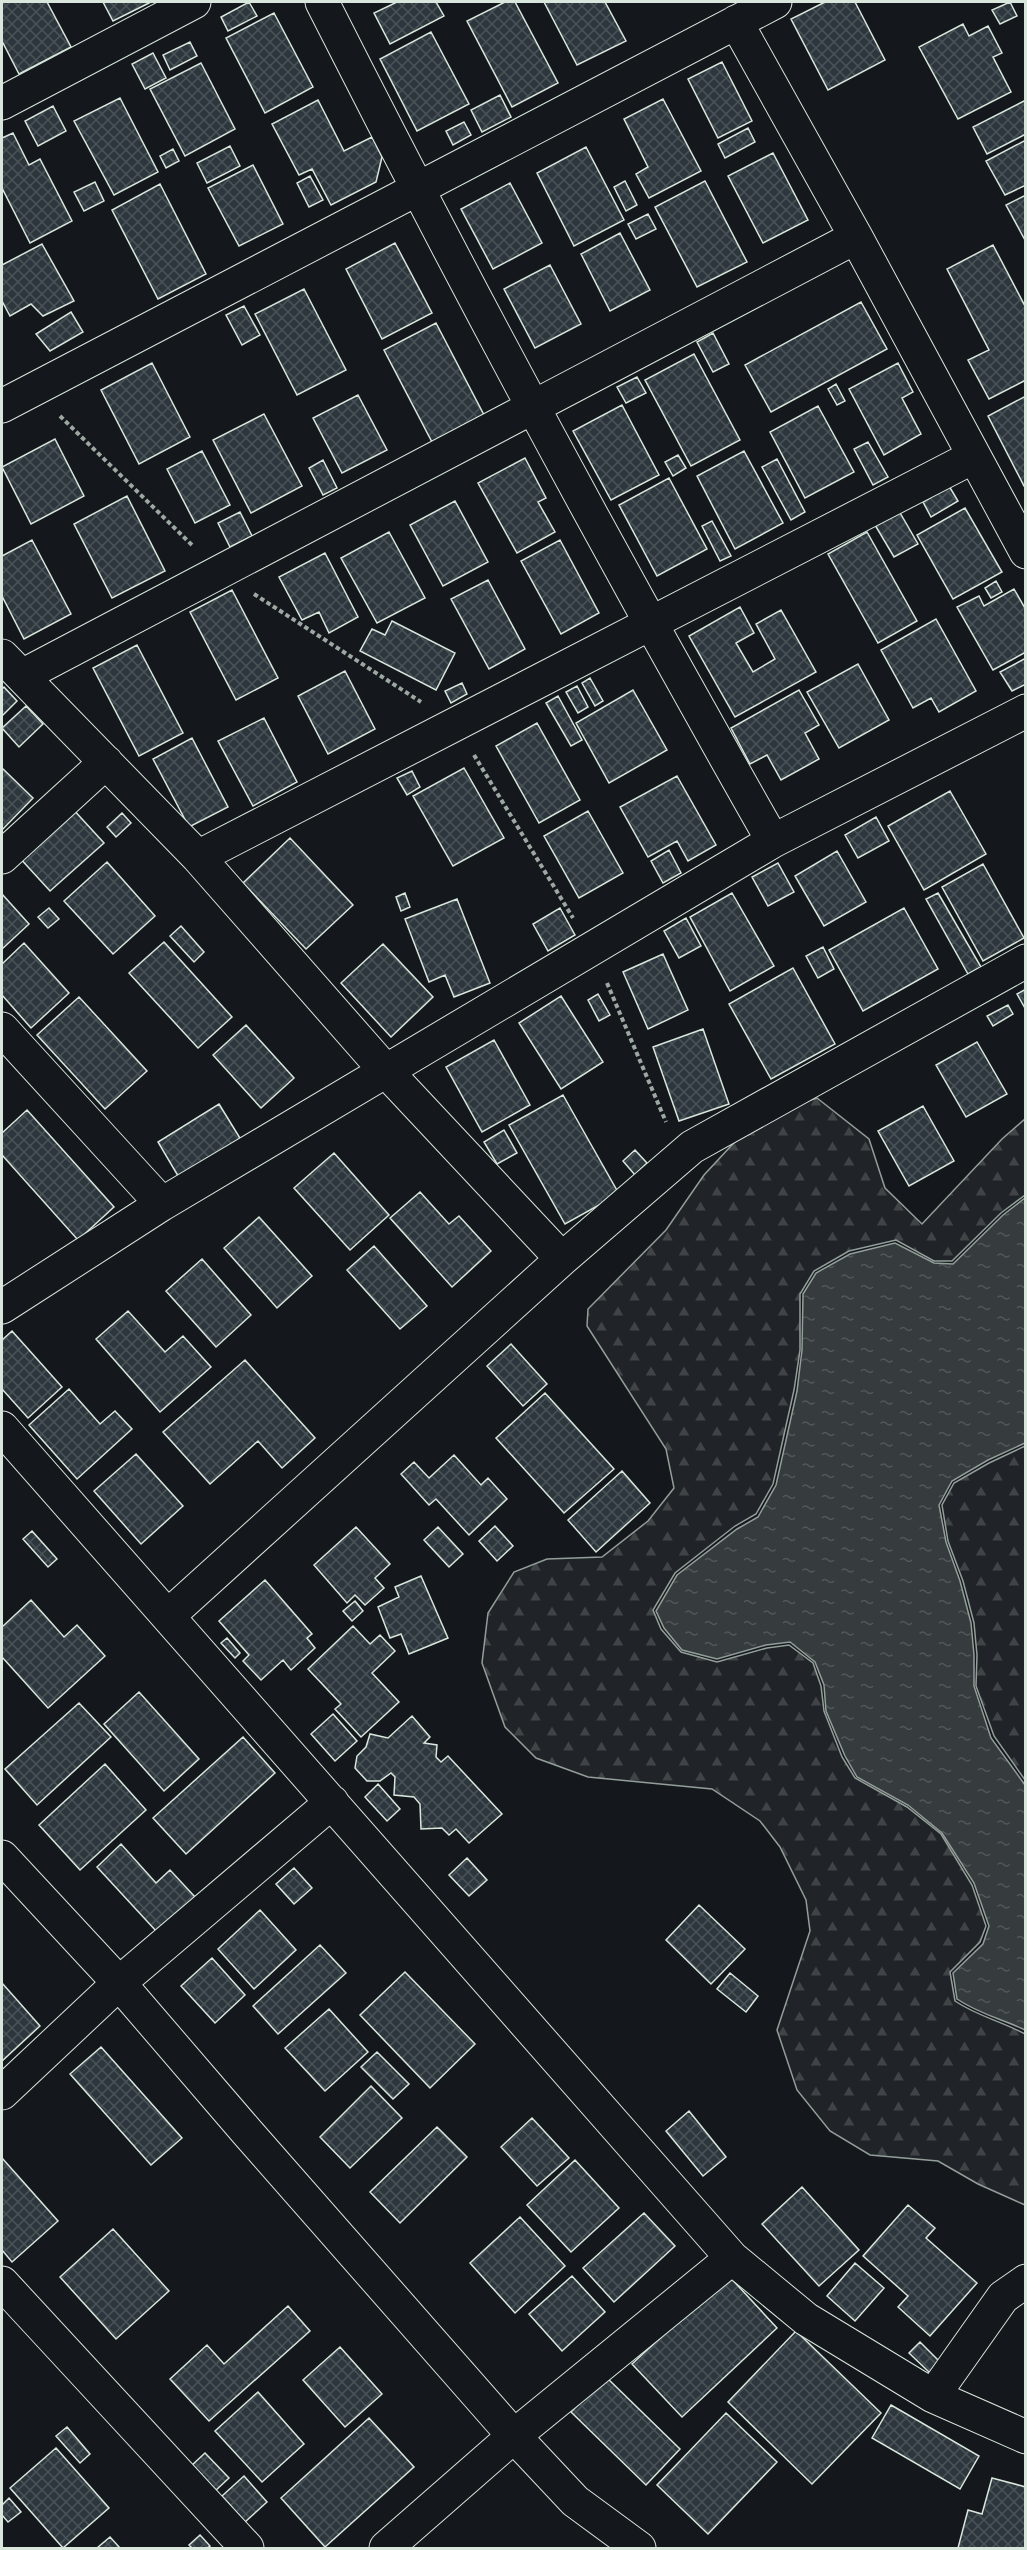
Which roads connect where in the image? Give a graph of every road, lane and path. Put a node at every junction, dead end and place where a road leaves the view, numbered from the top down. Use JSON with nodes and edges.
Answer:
{"nodes":[{"id":1,"x":194,"y":2,"type":"edge"},
{"id":2,"x":322,"y":2,"type":"edge"},
{"id":3,"x":775,"y":2,"type":"edge"},
{"id":4,"x":736,"y":22,"type":"junction"},
{"id":5,"x":2,"y":103,"type":"edge"},
{"id":6,"x":416,"y":189,"type":"junction"},
{"id":7,"x":856,"y":237,"type":"junction"},
{"id":8,"x":2,"y":406,"type":"edge"},
{"id":9,"x":533,"y":407,"type":"junction"},
{"id":10,"x":973,"y":457,"type":"junction"},
{"id":11,"x":1026,"y":552,"type":"edge"},
{"id":12,"x":650,"y":624,"type":"junction"},
{"id":13,"x":12,"y":666,"type":"edge"},
{"id":14,"x":1026,"y":711,"type":"edge"},
{"id":15,"x":106,"y":762,"type":"junction"},
{"id":16,"x":773,"y":841,"type":"junction"},
{"id":17,"x":2,"y":857,"type":"edge"},
{"id":18,"x":198,"y":857,"type":"junction"},
{"id":19,"x":1026,"y":961,"type":"edge"},
{"id":20,"x":2,"y":1029,"type":"edge"},
{"id":21,"x":385,"y":1070,"type":"junction"},
{"id":22,"x":162,"y":1204,"type":"junction"},
{"id":23,"x":562,"y":1259,"type":"junction"},
{"id":24,"x":2,"y":1307,"type":"edge"},
{"id":25,"x":2,"y":1428,"type":"edge"},
{"id":26,"x":168,"y":1616,"type":"junction"},
{"id":27,"x":332,"y":1802,"type":"junction"},
{"id":28,"x":2,"y":1857,"type":"edge"},
{"id":29,"x":119,"y":1983,"type":"junction"},
{"id":30,"x":2,"y":2093,"type":"edge"},
{"id":31,"x":732,"y":2258,"type":"junction"},
{"id":32,"x":1026,"y":2281,"type":"edge"},
{"id":33,"x":2,"y":2283,"type":"edge"},
{"id":34,"x":933,"y":2396,"type":"junction"},
{"id":35,"x":514,"y":2436,"type":"junction"},
{"id":36,"x":1026,"y":2436,"type":"edge"},
{"id":37,"x":247,"y":2548,"type":"edge"},
{"id":38,"x":386,"y":2548,"type":"edge"},
{"id":39,"x":639,"y":2548,"type":"edge"}],
"edges":[{"from":1,"to":5,"type":"street"},
{"from":2,"to":6,"type":"street"},
{"from":3,"to":4,"type":"street"},
{"from":4,"to":6,"type":"street"},
{"from":4,"to":7,"type":"street"},
{"from":6,"to":8,"type":"street"},
{"from":6,"to":9,"type":"street"},
{"from":7,"to":9,"type":"street"},
{"from":7,"to":10,"type":"street"},
{"from":9,"to":12,"type":"street"},
{"from":9,"to":13,"type":"street"},
{"from":10,"to":11,"type":"street"},
{"from":10,"to":12,"type":"street"},
{"from":12,"to":16,"type":"street"},
{"from":12,"to":18,"type":"street"},
{"from":13,"to":15,"type":"street"},
{"from":14,"to":16,"type":"street"},
{"from":15,"to":17,"type":"street"},
{"from":15,"to":18,"type":"street"},
{"from":16,"to":21,"type":"street"},
{"from":18,"to":21,"type":"street"},
{"from":19,"to":23,"type":"street"},
{"from":20,"to":22,"type":"street"},
{"from":21,"to":22,"type":"street"},
{"from":21,"to":23,"type":"street"},
{"from":22,"to":24,"type":"street"},
{"from":23,"to":26,"type":"street"},
{"from":25,"to":26,"type":"street"},
{"from":26,"to":27,"type":"street"},
{"from":27,"to":29,"type":"street"},
{"from":27,"to":31,"type":"street"},
{"from":28,"to":29,"type":"street"},
{"from":29,"to":30,"type":"street"},
{"from":29,"to":35,"type":"street"},
{"from":31,"to":34,"type":"street"},
{"from":31,"to":35,"type":"street"},
{"from":32,"to":34,"type":"street"},
{"from":33,"to":37,"type":"street"},
{"from":34,"to":36,"type":"street"},
{"from":35,"to":38,"type":"street"},
{"from":35,"to":39,"type":"street"}]}
